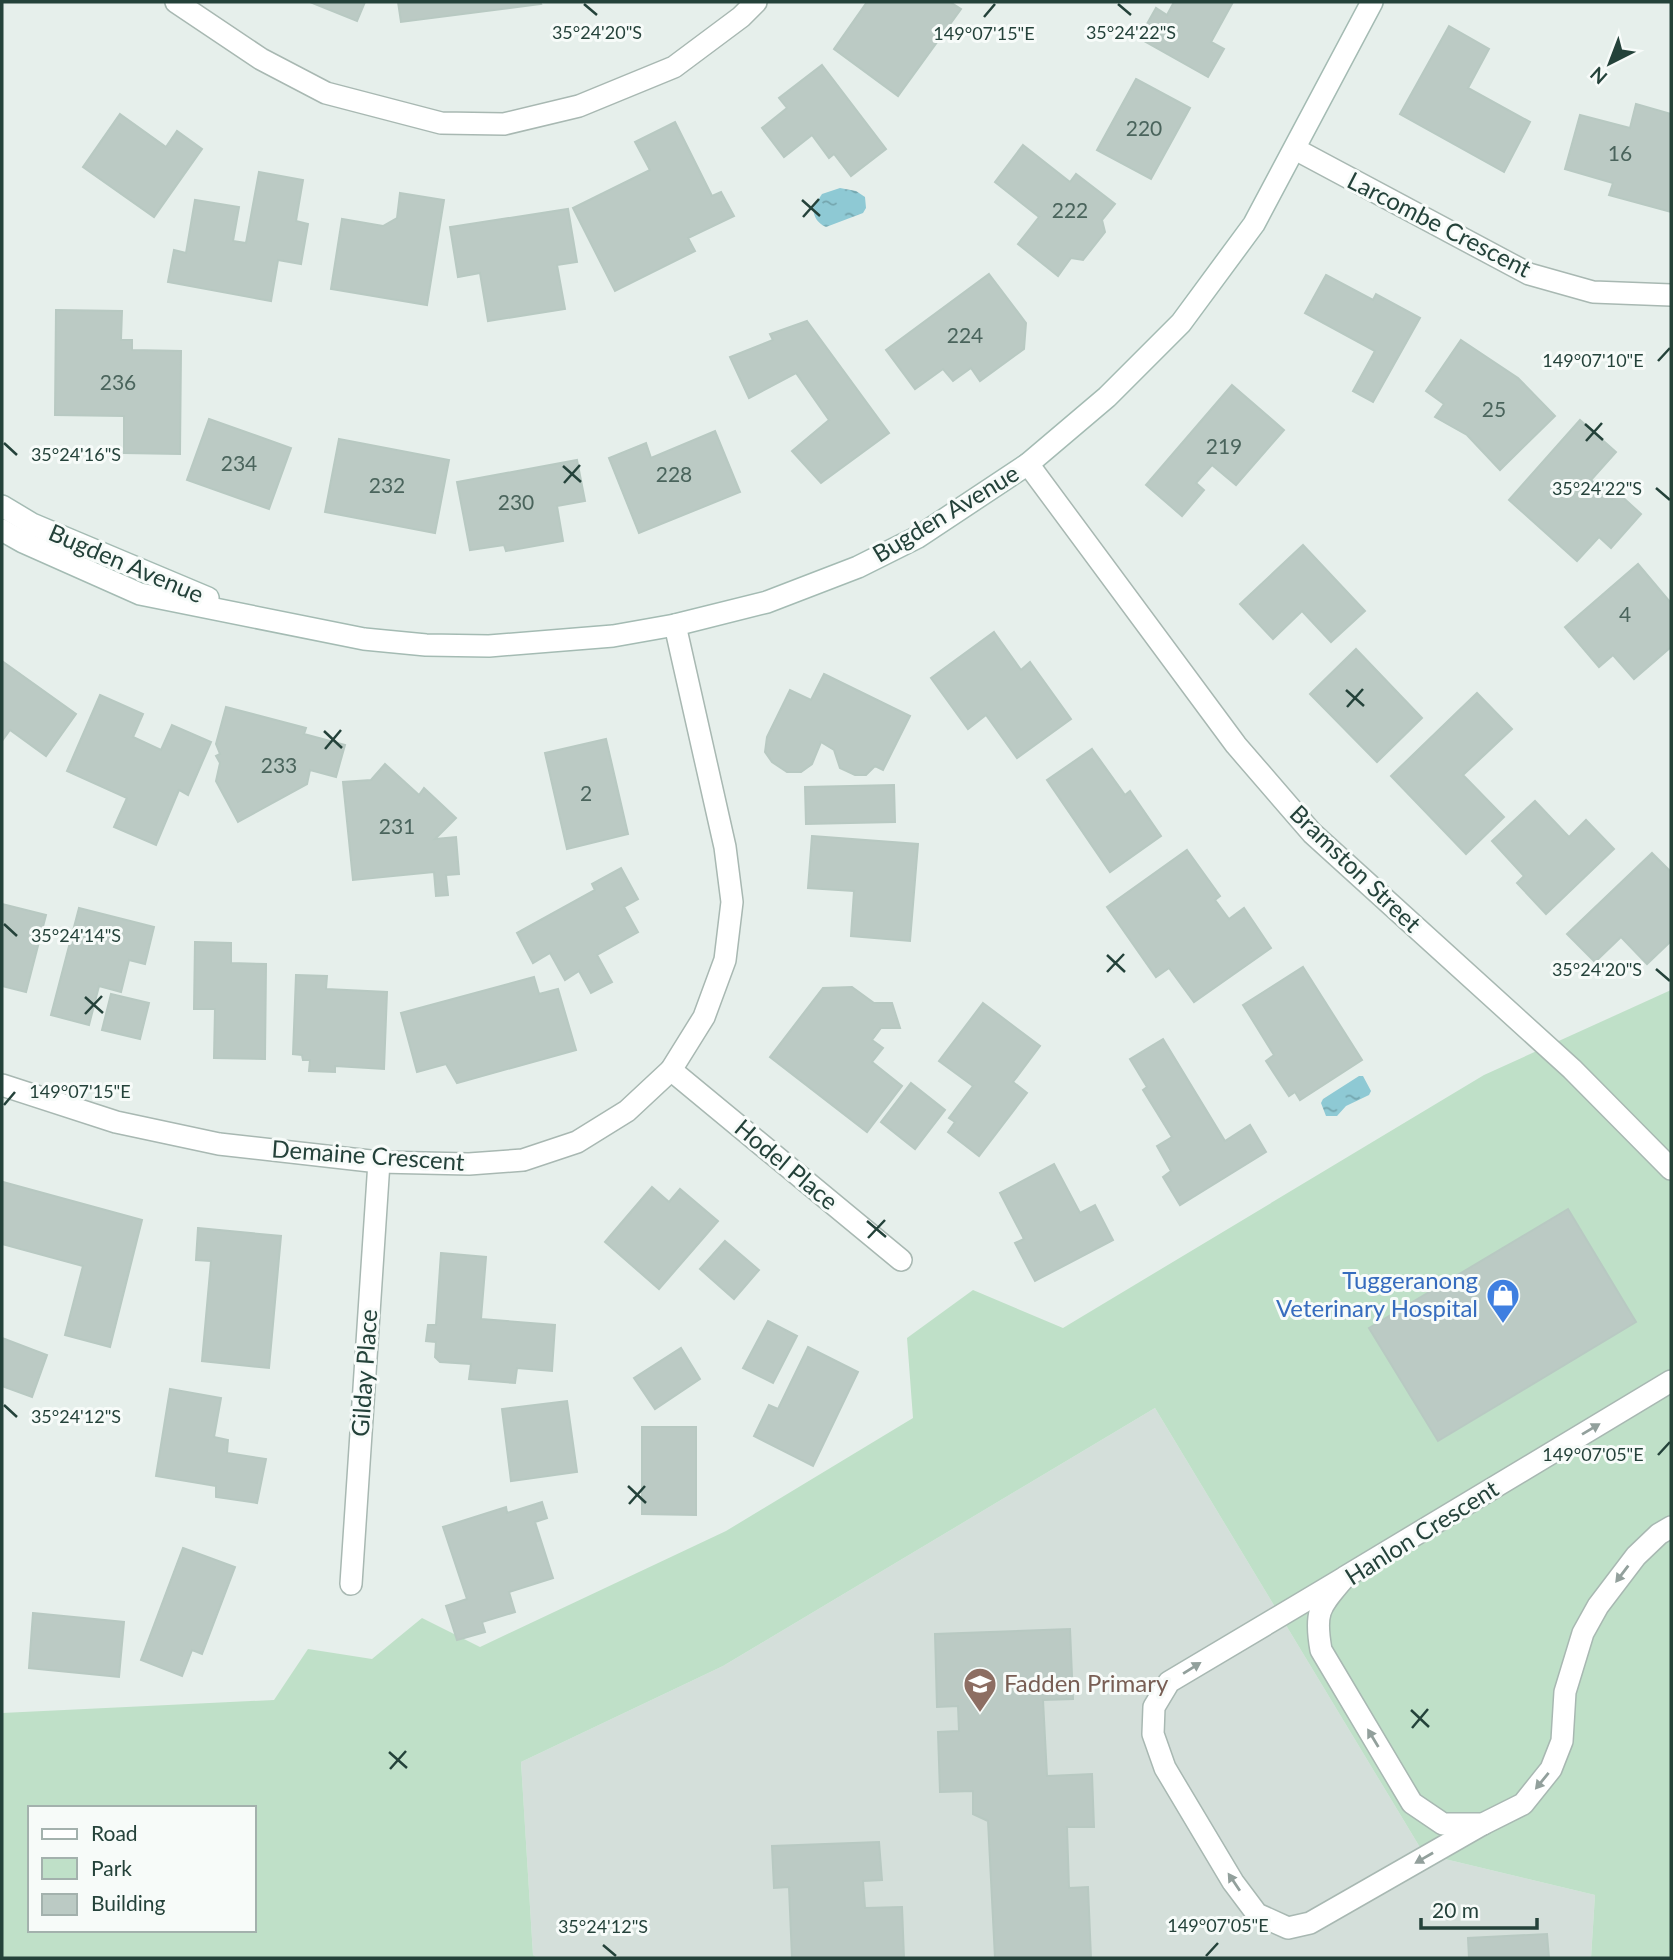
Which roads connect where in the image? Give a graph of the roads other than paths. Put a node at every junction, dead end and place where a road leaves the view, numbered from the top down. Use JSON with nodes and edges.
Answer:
{"nodes":[{"id":1,"x":176,"y":2,"type":"edge"},
{"id":2,"x":755,"y":2,"type":"edge"},
{"id":3,"x":1372,"y":2,"type":"edge"},
{"id":4,"x":1295,"y":149,"type":"junction"},
{"id":5,"x":1671,"y":295,"type":"edge"},
{"id":6,"x":1028,"y":464,"type":"junction"},
{"id":7,"x":2,"y":506,"type":"edge"},
{"id":8,"x":2,"y":530,"type":"edge"},
{"id":9,"x":27,"y":533,"type":"junction"},
{"id":10,"x":675,"y":625,"type":"junction"},
{"id":11,"x":671,"y":1070,"type":"junction"},
{"id":12,"x":2,"y":1085,"type":"edge"},
{"id":13,"x":379,"y":1161,"type":"junction"},
{"id":14,"x":1669,"y":1164,"type":"edge"},
{"id":15,"x":901,"y":1260,"type":"dead end"},
{"id":16,"x":1671,"y":1381,"type":"edge"},
{"id":17,"x":1671,"y":1527,"type":"edge"},
{"id":18,"x":1345,"y":1577,"type":"junction"},
{"id":19,"x":351,"y":1584,"type":"dead end"},
{"id":20,"x":1483,"y":1824,"type":"junction"}],
"edges":[{"from":1,"to":2,"type":"street"},
{"from":3,"to":4,"type":"street","name":"Bugden Avenue"},
{"from":4,"to":5,"type":"street","name":"Larcombe Crescent"},
{"from":4,"to":6,"type":"street","name":"Bugden Avenue"},
{"from":6,"to":10,"type":"street","name":"Bugden Avenue"},
{"from":6,"to":14,"type":"street","name":"Bramston Street"},
{"from":7,"to":9,"type":"street","name":"Bugden Avenue"},
{"from":8,"to":9,"type":"street","name":"Bugden Avenue"},
{"from":9,"to":10,"type":"street","name":"Bugden Avenue"},
{"from":10,"to":11,"type":"street","name":"Demaine Crescent"},
{"from":11,"to":13,"type":"street","name":"Demaine Crescent"},
{"from":11,"to":15,"type":"street","name":"Hodel Place"},
{"from":12,"to":13,"type":"street","name":"Demaine Crescent"},
{"from":13,"to":19,"type":"street","name":"Gilday Place"},
{"from":18,"to":16,"type":"street","name":"Hanlon Crescent","one_way":true},
{"from":17,"to":20,"type":"street","name":"Hanlon Crescent","one_way":true},
{"from":20,"to":18,"type":"street","name":"Hanlon Crescent","one_way":true},
{"from":20,"to":18,"type":"street","one_way":true}]}
